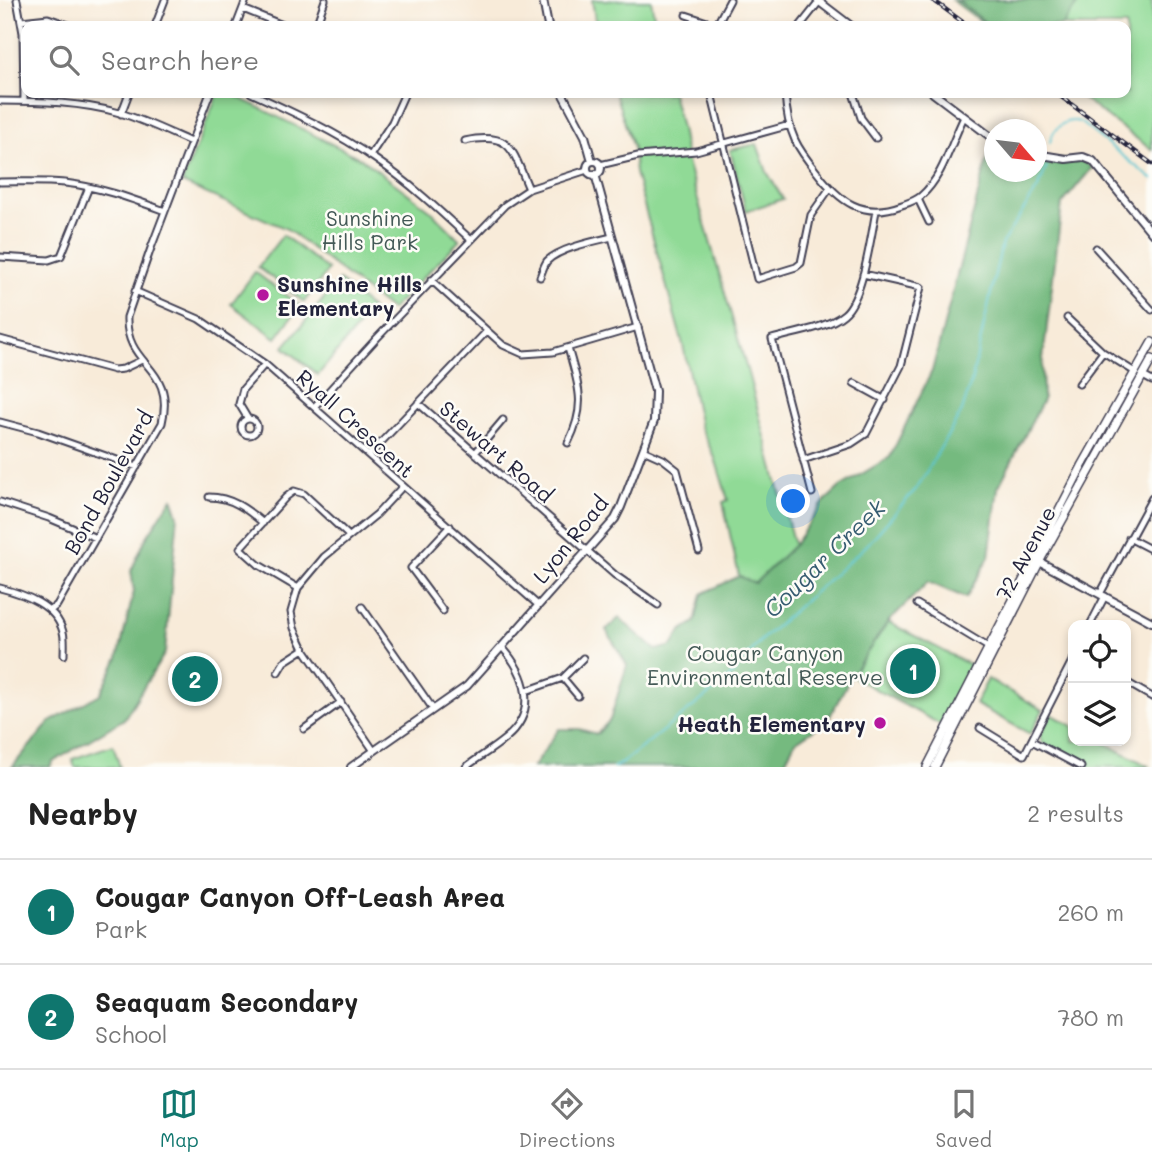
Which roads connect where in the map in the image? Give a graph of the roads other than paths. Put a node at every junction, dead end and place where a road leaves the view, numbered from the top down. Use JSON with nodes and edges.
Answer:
{"nodes":[{"id":1,"x":17,"y":0,"type":"edge"},
{"id":2,"x":165,"y":0,"type":"edge"},
{"id":3,"x":246,"y":0,"type":"edge"},
{"id":4,"x":325,"y":0,"type":"edge"},
{"id":5,"x":543,"y":0,"type":"edge"},
{"id":6,"x":730,"y":0,"type":"edge"},
{"id":7,"x":818,"y":1,"type":"edge"},
{"id":8,"x":243,"y":9,"type":"junction"},
{"id":9,"x":686,"y":15,"type":"dead end"},
{"id":10,"x":28,"y":21,"type":"edge"},
{"id":11,"x":57,"y":21,"type":"edge"},
{"id":12,"x":157,"y":21,"type":"edge"},
{"id":13,"x":238,"y":21,"type":"edge"},
{"id":14,"x":273,"y":21,"type":"edge"},
{"id":15,"x":318,"y":21,"type":"edge"},
{"id":16,"x":547,"y":21,"type":"edge"},
{"id":17,"x":702,"y":21,"type":"edge"},
{"id":18,"x":719,"y":21,"type":"edge"},
{"id":19,"x":804,"y":21,"type":"edge"},
{"id":20,"x":844,"y":21,"type":"edge"},
{"id":21,"x":21,"y":22,"type":"edge"},
{"id":22,"x":24,"y":98,"type":"edge"},
{"id":23,"x":127,"y":98,"type":"edge"},
{"id":24,"x":208,"y":98,"type":"edge"},
{"id":25,"x":263,"y":98,"type":"edge"},
{"id":26,"x":403,"y":98,"type":"edge"},
{"id":27,"x":565,"y":98,"type":"edge"},
{"id":28,"x":713,"y":98,"type":"edge"},
{"id":29,"x":786,"y":98,"type":"edge"},
{"id":30,"x":855,"y":98,"type":"edge"},
{"id":31,"x":939,"y":98,"type":"edge"},
{"id":32,"x":24,"y":101,"type":"junction"},
{"id":33,"x":0,"y":102,"type":"edge"},
{"id":34,"x":121,"y":114,"type":"junction"},
{"id":35,"x":964,"y":117,"type":"junction"},
{"id":36,"x":790,"y":125,"type":"junction"},
{"id":37,"x":984,"y":132,"type":"edge"},
{"id":38,"x":876,"y":138,"type":"dead end"},
{"id":39,"x":465,"y":141,"type":"dead end"},
{"id":40,"x":191,"y":142,"type":"junction"},
{"id":41,"x":725,"y":144,"type":"junction"},
{"id":42,"x":370,"y":156,"type":"junction"},
{"id":43,"x":1047,"y":156,"type":"edge"},
{"id":44,"x":592,"y":161,"type":"junction"},
{"id":45,"x":600,"y":166,"type":"junction"},
{"id":46,"x":587,"y":170,"type":"junction"},
{"id":47,"x":595,"y":174,"type":"junction"},
{"id":48,"x":0,"y":182,"type":"edge"},
{"id":49,"x":89,"y":187,"type":"junction"},
{"id":50,"x":830,"y":188,"type":"junction"},
{"id":51,"x":529,"y":189,"type":"junction"},
{"id":52,"x":918,"y":199,"type":"junction"},
{"id":53,"x":165,"y":211,"type":"junction"},
{"id":54,"x":876,"y":211,"type":"junction"},
{"id":55,"x":929,"y":222,"type":"dead end"},
{"id":56,"x":1152,"y":233,"type":"edge"},
{"id":57,"x":612,"y":237,"type":"junction"},
{"id":58,"x":470,"y":239,"type":"junction"},
{"id":59,"x":1096,"y":248,"type":"dead end"},
{"id":60,"x":0,"y":257,"type":"edge"},
{"id":61,"x":863,"y":274,"type":"junction"},
{"id":62,"x":540,"y":277,"type":"dead end"},
{"id":63,"x":431,"y":280,"type":"junction"},
{"id":64,"x":135,"y":291,"type":"junction"},
{"id":65,"x":1152,"y":310,"type":"edge"},
{"id":66,"x":1067,"y":318,"type":"dead end"},
{"id":67,"x":638,"y":327,"type":"junction"},
{"id":68,"x":487,"y":331,"type":"junction"},
{"id":69,"x":0,"y":339,"type":"edge"},
{"id":70,"x":1152,"y":342,"type":"edge"},
{"id":71,"x":568,"y":348,"type":"junction"},
{"id":72,"x":1103,"y":352,"type":"junction"},
{"id":73,"x":142,"y":359,"type":"junction"},
{"id":74,"x":1152,"y":359,"type":"edge"},
{"id":75,"x":265,"y":364,"type":"junction"},
{"id":76,"x":1139,"y":374,"type":"junction"},
{"id":77,"x":1152,"y":381,"type":"edge"},
{"id":78,"x":854,"y":383,"type":"dead end"},
{"id":79,"x":1079,"y":384,"type":"dead end"},
{"id":80,"x":885,"y":400,"type":"junction"},
{"id":81,"x":418,"y":403,"type":"junction"},
{"id":82,"x":314,"y":407,"type":"junction"},
{"id":83,"x":248,"y":419,"type":"dead end"},
{"id":84,"x":503,"y":420,"type":"dead end"},
{"id":85,"x":0,"y":422,"type":"edge"},
{"id":86,"x":568,"y":443,"type":"dead end"},
{"id":87,"x":643,"y":450,"type":"junction"},
{"id":88,"x":475,"y":453,"type":"junction"},
{"id":89,"x":369,"y":455,"type":"junction"},
{"id":90,"x":803,"y":460,"type":"junction"},
{"id":91,"x":137,"y":467,"type":"junction"},
{"id":92,"x":402,"y":486,"type":"junction"},
{"id":93,"x":812,"y":493,"type":"dead end"},
{"id":94,"x":209,"y":497,"type":"dead end"},
{"id":95,"x":1152,"y":498,"type":"edge"},
{"id":96,"x":0,"y":502,"type":"edge"},
{"id":97,"x":262,"y":523,"type":"junction"},
{"id":98,"x":450,"y":526,"type":"junction"},
{"id":99,"x":349,"y":536,"type":"junction"},
{"id":100,"x":96,"y":538,"type":"junction"},
{"id":101,"x":1129,"y":538,"type":"junction"},
{"id":102,"x":588,"y":549,"type":"junction"},
{"id":103,"x":1152,"y":550,"type":"edge"},
{"id":104,"x":699,"y":551,"type":"dead end"},
{"id":105,"x":1037,"y":560,"type":"junction"},
{"id":106,"x":0,"y":587,"type":"edge"},
{"id":107,"x":298,"y":588,"type":"junction"},
{"id":108,"x":1102,"y":595,"type":"junction"},
{"id":109,"x":918,"y":604,"type":"dead end"},
{"id":110,"x":538,"y":605,"type":"junction"},
{"id":111,"x":658,"y":605,"type":"dead end"},
{"id":112,"x":362,"y":607,"type":"dead end"},
{"id":113,"x":51,"y":610,"type":"junction"},
{"id":114,"x":443,"y":611,"type":"dead end"},
{"id":115,"x":1092,"y":620,"type":"edge"},
{"id":116,"x":1152,"y":622,"type":"edge"},
{"id":117,"x":502,"y":647,"type":"junction"},
{"id":118,"x":988,"y":647,"type":"junction"},
{"id":119,"x":304,"y":649,"type":"junction"},
{"id":120,"x":64,"y":655,"type":"dead end"},
{"id":121,"x":583,"y":658,"type":"dead end"},
{"id":122,"x":1068,"y":669,"type":"edge"},
{"id":123,"x":278,"y":672,"type":"dead end"},
{"id":124,"x":564,"y":678,"type":"junction"},
{"id":125,"x":1128,"y":683,"type":"edge"},
{"id":126,"x":526,"y":691,"type":"junction"},
{"id":127,"x":578,"y":696,"type":"dead end"},
{"id":128,"x":1152,"y":697,"type":"edge"},
{"id":129,"x":341,"y":702,"type":"junction"},
{"id":130,"x":433,"y":709,"type":"junction"},
{"id":131,"x":980,"y":728,"type":"dead end"},
{"id":132,"x":304,"y":729,"type":"dead end"},
{"id":133,"x":1032,"y":741,"type":"junction"},
{"id":134,"x":374,"y":751,"type":"junction"},
{"id":135,"x":351,"y":767,"type":"edge"},
{"id":136,"x":466,"y":767,"type":"edge"},
{"id":137,"x":927,"y":767,"type":"edge"},
{"id":138,"x":935,"y":767,"type":"edge"},
{"id":139,"x":1081,"y":767,"type":"edge"}],
"edges":[{"from":1,"to":21,"type":"street"},
{"from":2,"to":12,"type":"street"},
{"from":3,"to":8,"type":"street"},
{"from":4,"to":15,"type":"street"},
{"from":5,"to":16,"type":"street"},
{"from":6,"to":18,"type":"street"},
{"from":7,"to":19,"type":"street"},
{"from":7,"to":20,"type":"street"},
{"from":8,"to":13,"type":"street"},
{"from":8,"to":14,"type":"street"},
{"from":9,"to":17,"type":"street"},
{"from":10,"to":11,"type":"street"},
{"from":22,"to":32,"type":"street"},
{"from":23,"to":34,"type":"street"},
{"from":24,"to":40,"type":"street","name":"Bond Boulevard"},
{"from":25,"to":42,"type":"street"},
{"from":26,"to":42,"type":"street"},
{"from":27,"to":44,"type":"street"},
{"from":28,"to":41,"type":"street"},
{"from":29,"to":36,"type":"street"},
{"from":30,"to":38,"type":"street"},
{"from":31,"to":35,"type":"street"},
{"from":32,"to":33,"type":"street"},
{"from":32,"to":34,"type":"street"},
{"from":34,"to":40,"type":"street"},
{"from":35,"to":37,"type":"street"},
{"from":35,"to":52,"type":"street"},
{"from":36,"to":41,"type":"street"},
{"from":36,"to":50,"type":"street"},
{"from":39,"to":51,"type":"street"},
{"from":40,"to":53,"type":"street","name":"Bond Boulevard"},
{"from":41,"to":45,"type":"street"},
{"from":41,"to":50,"type":"street"},
{"from":42,"to":58,"type":"street"},
{"from":43,"to":56,"type":"street"},
{"from":44,"to":45,"type":"street"},
{"from":44,"to":46,"type":"street"},
{"from":45,"to":47,"type":"street"},
{"from":46,"to":47,"type":"street"},
{"from":46,"to":51,"type":"street"},
{"from":47,"to":57,"type":"street","name":"Lyon Road"},
{"from":48,"to":49,"type":"street"},
{"from":49,"to":53,"type":"street"},
{"from":49,"to":60,"type":"street"},
{"from":50,"to":54,"type":"street"},
{"from":51,"to":58,"type":"street"},
{"from":52,"to":54,"type":"street"},
{"from":52,"to":55,"type":"street"},
{"from":53,"to":64,"type":"street","name":"Bond Boulevard"},
{"from":54,"to":61,"type":"street"},
{"from":57,"to":62,"type":"street"},
{"from":57,"to":67,"type":"street","name":"Lyon Road"},
{"from":58,"to":63,"type":"street"},
{"from":59,"to":65,"type":"street"},
{"from":61,"to":80,"type":"street"},
{"from":61,"to":90,"type":"street"},
{"from":63,"to":68,"type":"street"},
{"from":63,"to":82,"type":"street"},
{"from":64,"to":73,"type":"street","name":"Bond Boulevard"},
{"from":64,"to":75,"type":"street","name":"Ryall Crescent"},
{"from":66,"to":72,"type":"street"},
{"from":67,"to":71,"type":"street"},
{"from":67,"to":87,"type":"street","name":"Lyon Road"},
{"from":68,"to":71,"type":"street"},
{"from":68,"to":81,"type":"street"},
{"from":69,"to":73,"type":"street"},
{"from":70,"to":76,"type":"main road","name":"72 Avenue"},
{"from":71,"to":86,"type":"street"},
{"from":72,"to":76,"type":"street"},
{"from":72,"to":79,"type":"street"},
{"from":73,"to":91,"type":"street","name":"Bond Boulevard"},
{"from":74,"to":76,"type":"main road","name":"72 Avenue"},
{"from":75,"to":82,"type":"street","name":"Ryall Crescent"},
{"from":75,"to":83,"type":"street"},
{"from":76,"to":77,"type":"street"},
{"from":76,"to":105,"type":"main road","name":"72 Avenue"},
{"from":78,"to":80,"type":"street"},
{"from":80,"to":90,"type":"street"},
{"from":81,"to":88,"type":"street","name":"Stewart Road"},
{"from":81,"to":89,"type":"street"},
{"from":82,"to":89,"type":"street","name":"Ryall Crescent"},
{"from":84,"to":88,"type":"street"},
{"from":85,"to":91,"type":"street"},
{"from":87,"to":102,"type":"street","name":"Lyon Road"},
{"from":87,"to":104,"type":"street"},
{"from":88,"to":102,"type":"street","name":"Stewart Road"},
{"from":89,"to":92,"type":"street","name":"Ryall Crescent"},
{"from":90,"to":93,"type":"street"},
{"from":91,"to":100,"type":"street","name":"Bond Boulevard"},
{"from":92,"to":98,"type":"street","name":"Ryall Crescent"},
{"from":92,"to":99,"type":"street"},
{"from":94,"to":97,"type":"street"},
{"from":95,"to":101,"type":"street"},
{"from":96,"to":100,"type":"street"},
{"from":97,"to":99,"type":"street"},
{"from":97,"to":107,"type":"street"},
{"from":98,"to":110,"type":"street","name":"Ryall Crescent"},
{"from":98,"to":114,"type":"street"},
{"from":99,"to":107,"type":"street"},
{"from":100,"to":113,"type":"street","name":"Bond Boulevard"},
{"from":101,"to":103,"type":"street"},
{"from":101,"to":108,"type":"street"},
{"from":102,"to":110,"type":"street","name":"Lyon Road"},
{"from":102,"to":111,"type":"street","name":"Stewart Road"},
{"from":105,"to":108,"type":"street"},
{"from":105,"to":118,"type":"main road","name":"72 Avenue"},
{"from":105,"to":138,"type":"main road","name":"72 Avenue"},
{"from":106,"to":113,"type":"street"},
{"from":107,"to":119,"type":"street"},
{"from":108,"to":115,"type":"street"},
{"from":108,"to":116,"type":"street"},
{"from":109,"to":118,"type":"street"},
{"from":110,"to":117,"type":"street","name":"Lyon Road"},
{"from":112,"to":130,"type":"street"},
{"from":113,"to":120,"type":"street"},
{"from":117,"to":126,"type":"street"},
{"from":117,"to":130,"type":"street","name":"Lyon Road"},
{"from":118,"to":137,"type":"main road","name":"72 Avenue"},
{"from":119,"to":123,"type":"street"},
{"from":119,"to":129,"type":"street"},
{"from":121,"to":124,"type":"street"},
{"from":122,"to":133,"type":"street"},
{"from":124,"to":126,"type":"street"},
{"from":124,"to":127,"type":"street"},
{"from":125,"to":128,"type":"street"},
{"from":126,"to":136,"type":"street"},
{"from":129,"to":132,"type":"street"},
{"from":129,"to":134,"type":"street"},
{"from":130,"to":134,"type":"street","name":"Lyon Road"},
{"from":131,"to":133,"type":"street"},
{"from":133,"to":139,"type":"street"},
{"from":134,"to":135,"type":"street","name":"Lyon Road"}]}
